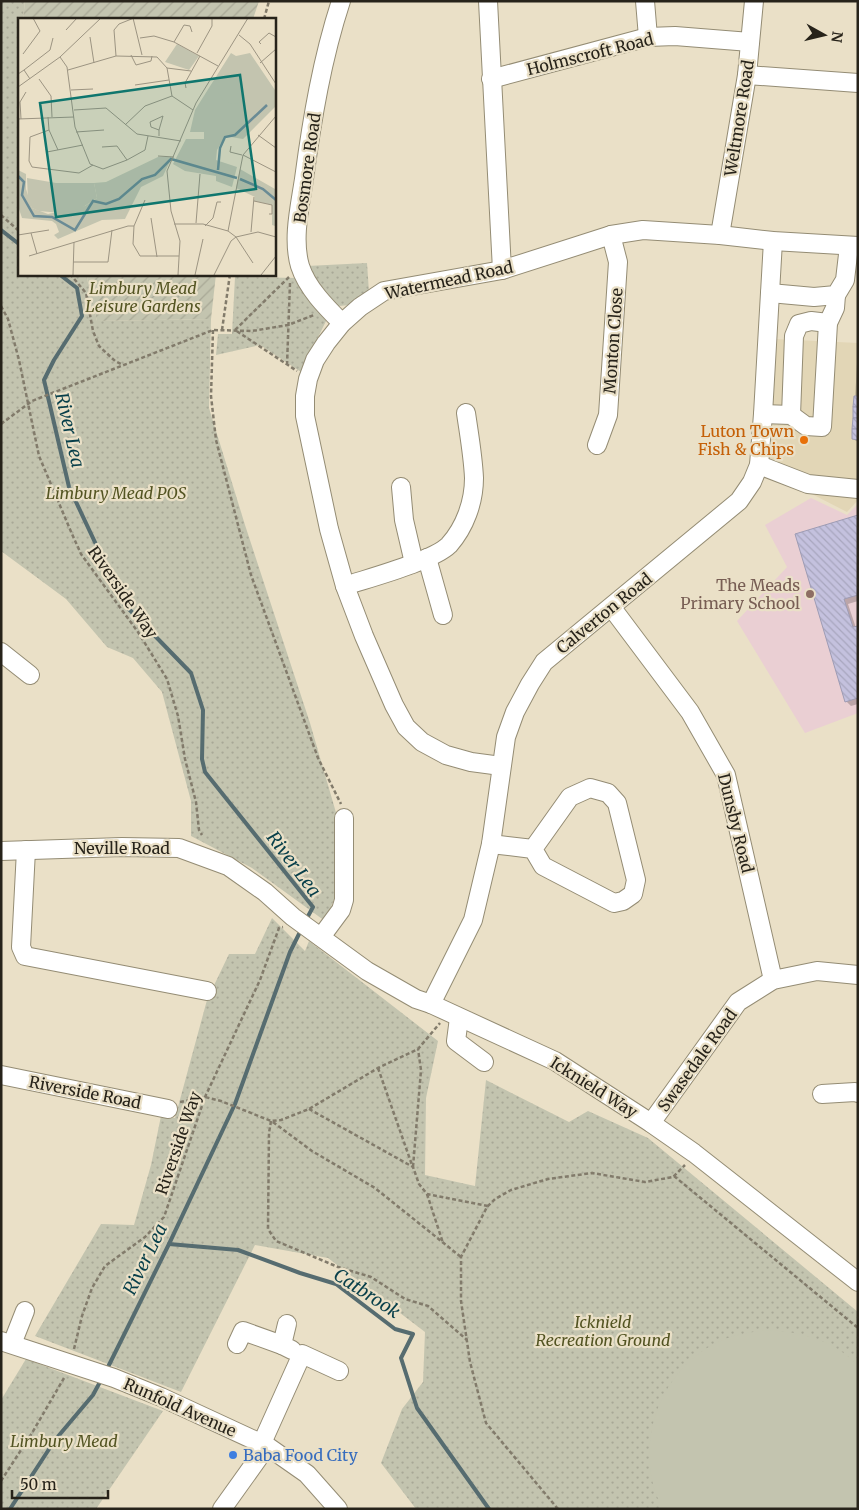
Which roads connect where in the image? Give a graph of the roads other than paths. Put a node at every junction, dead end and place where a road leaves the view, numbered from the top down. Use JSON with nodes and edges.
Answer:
{"nodes":[{"id":1,"x":341,"y":1,"type":"edge"},
{"id":2,"x":488,"y":1,"type":"edge"},
{"id":3,"x":645,"y":1,"type":"edge"},
{"id":4,"x":754,"y":1,"type":"edge"},
{"id":5,"x":648,"y":37,"type":"junction"},
{"id":6,"x":750,"y":42,"type":"junction"},
{"id":7,"x":746,"y":75,"type":"junction"},
{"id":8,"x":491,"y":79,"type":"junction"},
{"id":9,"x":858,"y":83,"type":"edge"},
{"id":10,"x":611,"y":235,"type":"junction"},
{"id":11,"x":720,"y":235,"type":"junction"},
{"id":12,"x":773,"y":242,"type":"junction"},
{"id":13,"x":854,"y":246,"type":"edge"},
{"id":14,"x":502,"y":270,"type":"junction"},
{"id":15,"x":770,"y":293,"type":"junction"},
{"id":16,"x":836,"y":295,"type":"junction"},
{"id":17,"x":342,"y":323,"type":"junction"},
{"id":18,"x":828,"y":323,"type":"junction"},
{"id":19,"x":466,"y":412,"type":"dead end"},
{"id":20,"x":763,"y":414,"type":"junction"},
{"id":21,"x":791,"y":415,"type":"junction"},
{"id":22,"x":597,"y":445,"type":"dead end"},
{"id":23,"x":759,"y":465,"type":"junction"},
{"id":24,"x":401,"y":487,"type":"dead end"},
{"id":25,"x":858,"y":489,"type":"edge"},
{"id":26,"x":421,"y":561,"type":"junction"},
{"id":27,"x":345,"y":586,"type":"junction"},
{"id":28,"x":612,"y":608,"type":"junction"},
{"id":29,"x":443,"y":615,"type":"dead end"},
{"id":30,"x":1,"y":652,"type":"edge"},
{"id":31,"x":30,"y":676,"type":"dead end"},
{"id":32,"x":501,"y":766,"type":"junction"},
{"id":33,"x":344,"y":818,"type":"road end"},
{"id":34,"x":491,"y":844,"type":"junction"},
{"id":35,"x":533,"y":849,"type":"junction"},
{"id":36,"x":26,"y":850,"type":"junction"},
{"id":37,"x":1,"y":851,"type":"edge"},
{"id":38,"x":302,"y":927,"type":"junction"},
{"id":39,"x":858,"y":975,"type":"edge"},
{"id":40,"x":773,"y":980,"type":"junction"},
{"id":41,"x":207,"y":991,"type":"dead end"},
{"id":42,"x":431,"y":1004,"type":"junction"},
{"id":43,"x":455,"y":1015,"type":"junction"},
{"id":44,"x":484,"y":1062,"type":"dead end"},
{"id":45,"x":1,"y":1075,"type":"edge"},
{"id":46,"x":858,"y":1093,"type":"edge"},
{"id":47,"x":822,"y":1094,"type":"dead end"},
{"id":48,"x":168,"y":1109,"type":"road end"},
{"id":49,"x":651,"y":1124,"type":"junction"},
{"id":50,"x":858,"y":1282,"type":"edge"},
{"id":51,"x":25,"y":1311,"type":"dead end"},
{"id":52,"x":286,"y":1324,"type":"dead end"},
{"id":53,"x":7,"y":1342,"type":"edge"},
{"id":54,"x":237,"y":1344,"type":"dead end"},
{"id":55,"x":282,"y":1345,"type":"junction"},
{"id":56,"x":302,"y":1354,"type":"junction"},
{"id":57,"x":339,"y":1371,"type":"dead end"},
{"id":58,"x":264,"y":1444,"type":"junction"},
{"id":59,"x":222,"y":1509,"type":"edge"},
{"id":60,"x":338,"y":1509,"type":"edge"}],
"edges":[{"from":1,"to":17,"type":"street","name":"Bosmore Road"},
{"from":2,"to":8,"type":"street"},
{"from":3,"to":5,"type":"street"},
{"from":4,"to":6,"type":"street","name":"Weltmore Road"},
{"from":5,"to":6,"type":"street","name":"Holmscroft Road"},
{"from":5,"to":8,"type":"street","name":"Holmscroft Road"},
{"from":6,"to":7,"type":"street","name":"Weltmore Road"},
{"from":7,"to":9,"type":"street"},
{"from":7,"to":11,"type":"street","name":"Weltmore Road"},
{"from":8,"to":14,"type":"street"},
{"from":10,"to":11,"type":"street","name":"Watermead Road"},
{"from":10,"to":14,"type":"street","name":"Watermead Road"},
{"from":10,"to":22,"type":"street","name":"Monton Close"},
{"from":11,"to":12,"type":"street","name":"Watermead Road"},
{"from":12,"to":13,"type":"street","name":"Watermead Road"},
{"from":12,"to":15,"type":"street","name":"Calverton Road"},
{"from":13,"to":16,"type":"street"},
{"from":14,"to":17,"type":"street","name":"Watermead Road"},
{"from":15,"to":16,"type":"street"},
{"from":15,"to":20,"type":"street","name":"Calverton Road"},
{"from":16,"to":18,"type":"street"},
{"from":17,"to":27,"type":"street","name":"Watermead Road"},
{"from":18,"to":21,"type":"street"},
{"from":18,"to":21,"type":"street"},
{"from":19,"to":26,"type":"street"},
{"from":20,"to":21,"type":"street"},
{"from":20,"to":23,"type":"street","name":"Calverton Road"},
{"from":23,"to":25,"type":"street"},
{"from":23,"to":28,"type":"street","name":"Calverton Road"},
{"from":24,"to":26,"type":"street"},
{"from":26,"to":27,"type":"street"},
{"from":26,"to":29,"type":"street"},
{"from":27,"to":32,"type":"street","name":"Watermead Road"},
{"from":28,"to":32,"type":"street","name":"Calverton Road"},
{"from":28,"to":40,"type":"street","name":"Dunsby Road"},
{"from":30,"to":31,"type":"street"},
{"from":32,"to":34,"type":"street","name":"Calverton Road"},
{"from":33,"to":38,"type":"street"},
{"from":34,"to":35,"type":"street"},
{"from":34,"to":42,"type":"street","name":"Calverton Road"},
{"from":35,"to":35,"type":"street"},
{"from":36,"to":37,"type":"street","name":"Neville Road"},
{"from":36,"to":38,"type":"street","name":"Neville Road"},
{"from":36,"to":41,"type":"street"},
{"from":38,"to":42,"type":"street","name":"Icknield Way"},
{"from":39,"to":40,"type":"street","name":"Swasedale Road"},
{"from":40,"to":49,"type":"street","name":"Swasedale Road"},
{"from":42,"to":43,"type":"street","name":"Icknield Way"},
{"from":43,"to":44,"type":"street"},
{"from":43,"to":49,"type":"street","name":"Icknield Way"},
{"from":45,"to":48,"type":"street","name":"Riverside Road"},
{"from":46,"to":47,"type":"street"},
{"from":49,"to":50,"type":"street","name":"Icknield Way"},
{"from":51,"to":53,"type":"street"},
{"from":52,"to":55,"type":"street"},
{"from":53,"to":58,"type":"street","name":"Runfold Avenue"},
{"from":54,"to":55,"type":"street"},
{"from":55,"to":56,"type":"street"},
{"from":56,"to":57,"type":"street"},
{"from":56,"to":58,"type":"street"},
{"from":58,"to":59,"type":"street"},
{"from":58,"to":60,"type":"street","name":"Runfold Avenue"}]}
